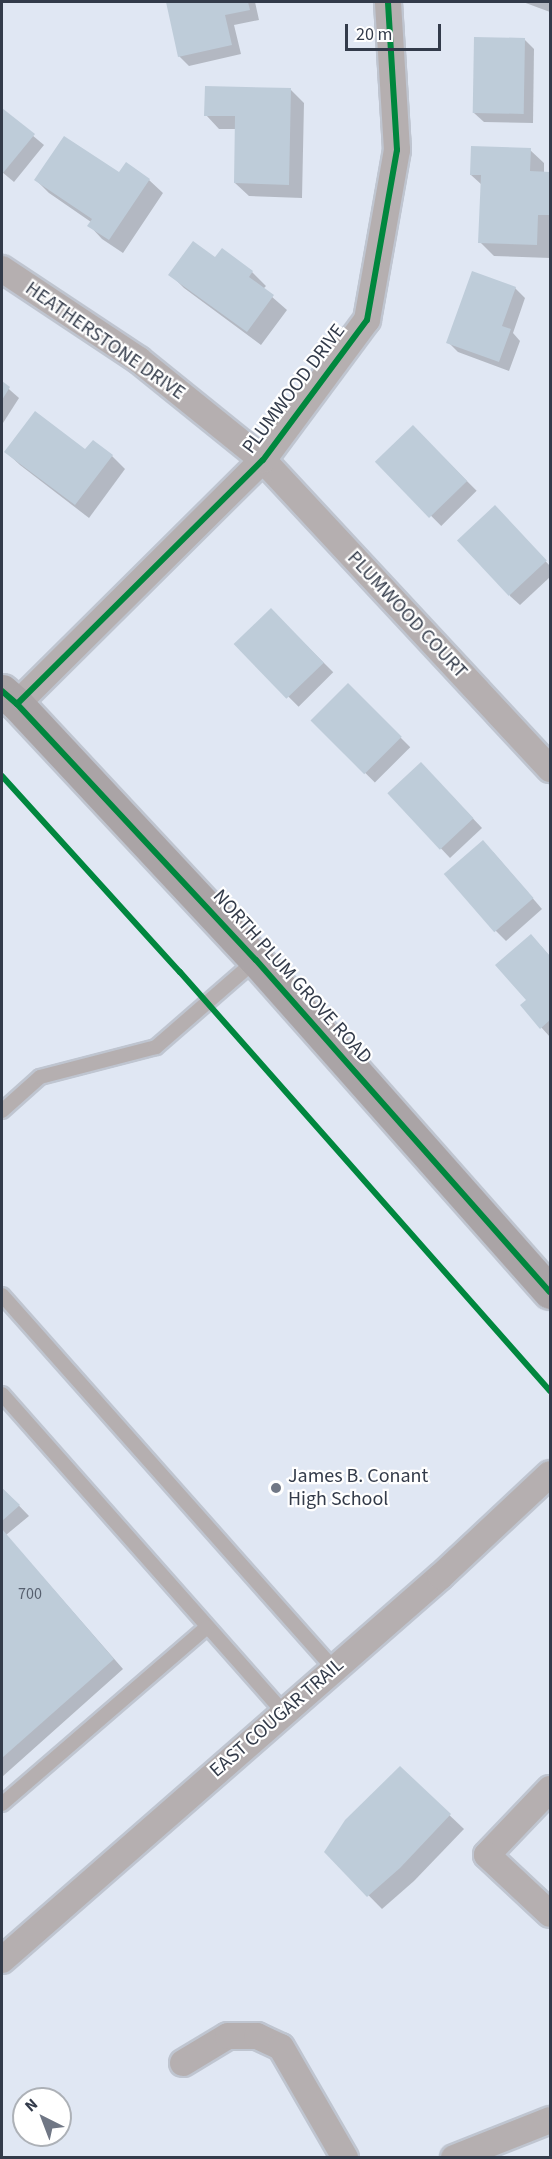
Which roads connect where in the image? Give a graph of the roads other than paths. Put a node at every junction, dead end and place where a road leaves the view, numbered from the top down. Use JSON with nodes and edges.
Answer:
{"nodes":[{"id":1,"x":388,"y":2,"type":"edge"},
{"id":2,"x":2,"y":269,"type":"edge"},
{"id":3,"x":263,"y":460,"type":"junction"},
{"id":4,"x":9,"y":698,"type":"edge"},
{"id":5,"x":550,"y":769,"type":"edge"},
{"id":6,"x":256,"y":960,"type":"junction"},
{"id":7,"x":2,"y":1111,"type":"edge"},
{"id":8,"x":550,"y":1292,"type":"edge"},
{"id":9,"x":2,"y":1295,"type":"edge"},
{"id":10,"x":2,"y":1394,"type":"edge"},
{"id":11,"x":550,"y":1474,"type":"edge"},
{"id":12,"x":207,"y":1627,"type":"junction"},
{"id":13,"x":333,"y":1668,"type":"junction"},
{"id":14,"x":283,"y":1712,"type":"junction"},
{"id":15,"x":550,"y":1789,"type":"edge"},
{"id":16,"x":2,"y":1803,"type":"edge"},
{"id":17,"x":550,"y":1914,"type":"edge"},
{"id":18,"x":2,"y":1960,"type":"edge"},
{"id":19,"x":183,"y":2063,"type":"dead end"},
{"id":20,"x":550,"y":2120,"type":"edge"},
{"id":21,"x":345,"y":2157,"type":"edge"},
{"id":22,"x":454,"y":2157,"type":"edge"}],
"edges":[{"from":1,"to":3,"type":"street","name":"PLUMWOOD DRIVE"},
{"from":2,"to":3,"type":"street","name":"HEATHERSTONE DRIVE"},
{"from":3,"to":4,"type":"street","name":"PLUMWOOD DRIVE"},
{"from":3,"to":5,"type":"street","name":"PLUMWOOD COURT"},
{"from":4,"to":6,"type":"street","name":"NORTH PLUM GROVE ROAD"},
{"from":6,"to":7,"type":"lane"},
{"from":6,"to":8,"type":"street","name":"NORTH PLUM GROVE ROAD"},
{"from":9,"to":13,"type":"lane"},
{"from":10,"to":12,"type":"lane"},
{"from":11,"to":13,"type":"street","name":"EAST COUGAR TRAIL"},
{"from":12,"to":14,"type":"lane"},
{"from":12,"to":16,"type":"lane"},
{"from":13,"to":14,"type":"street","name":"EAST COUGAR TRAIL"},
{"from":14,"to":18,"type":"street","name":"EAST COUGAR TRAIL"},
{"from":15,"to":17,"type":"street"},
{"from":19,"to":21,"type":"street"},
{"from":20,"to":22,"type":"street"}]}
